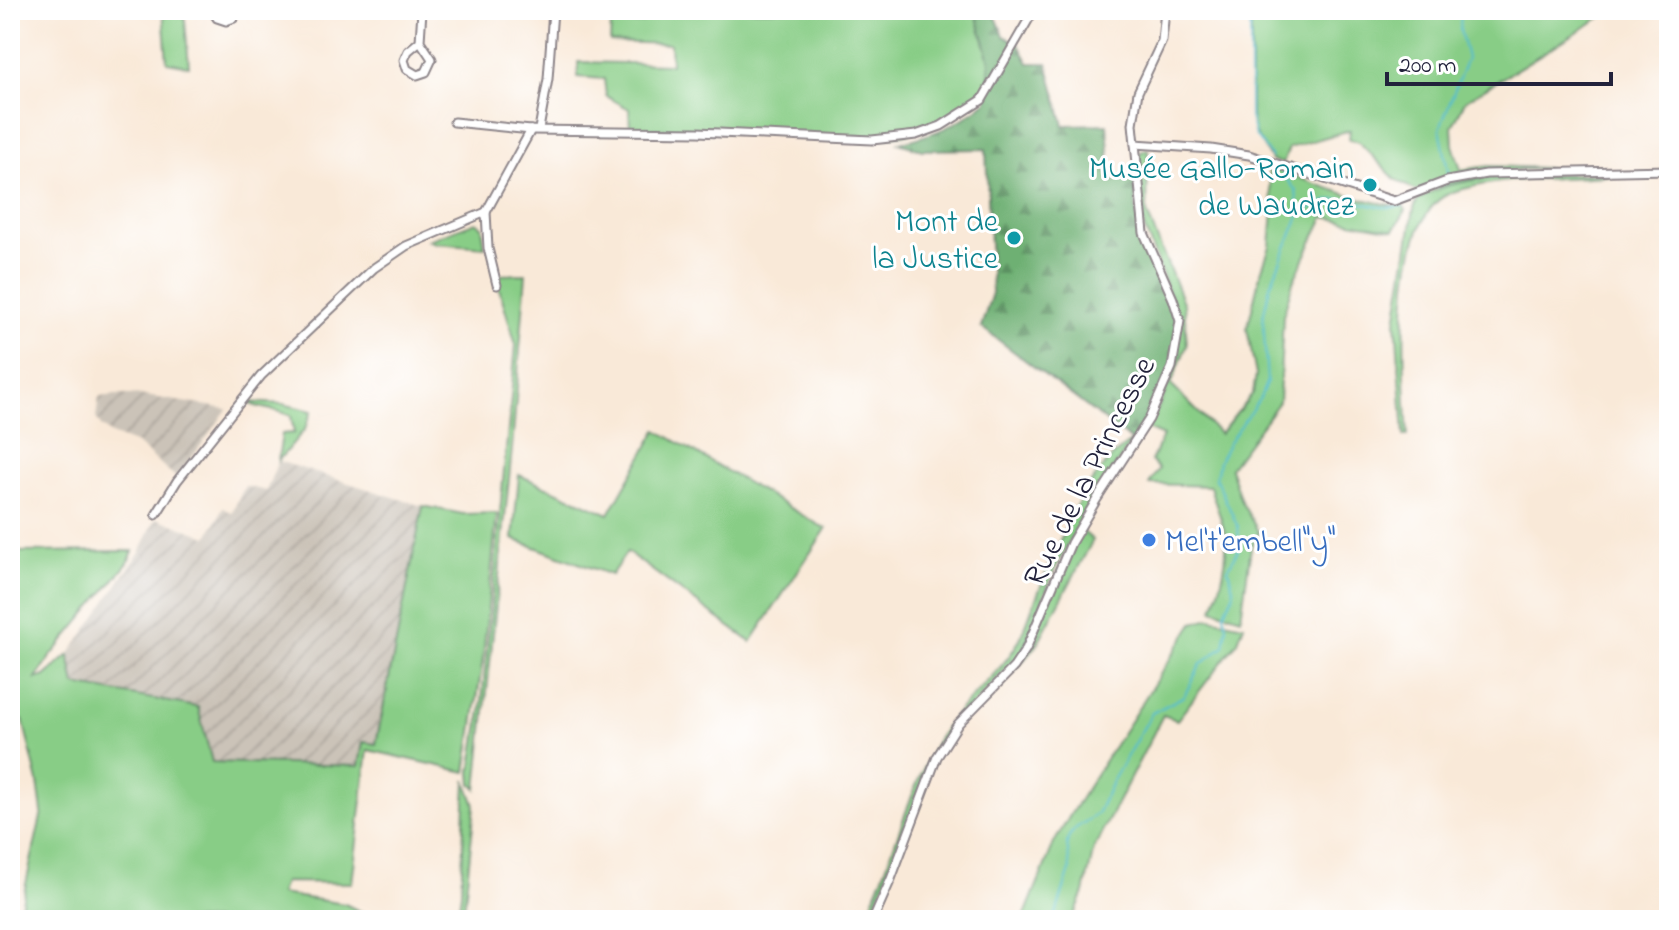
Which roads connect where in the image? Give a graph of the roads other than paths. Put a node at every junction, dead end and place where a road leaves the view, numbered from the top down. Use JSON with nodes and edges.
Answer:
{"nodes":[{"id":1,"x":212,"y":10,"type":"edge"},
{"id":2,"x":240,"y":10,"type":"edge"},
{"id":3,"x":422,"y":10,"type":"edge"},
{"id":4,"x":486,"y":10,"type":"edge"},
{"id":5,"x":1034,"y":10,"type":"edge"},
{"id":6,"x":1165,"y":10,"type":"edge"},
{"id":7,"x":553,"y":11,"type":"edge"},
{"id":8,"x":420,"y":41,"type":"junction"},
{"id":9,"x":454,"y":122,"type":"dead end"},
{"id":10,"x":535,"y":129,"type":"junction"},
{"id":11,"x":1135,"y":144,"type":"junction"},
{"id":12,"x":1669,"y":170,"type":"edge"},
{"id":13,"x":486,"y":212,"type":"junction"},
{"id":14,"x":497,"y":285,"type":"dead end"},
{"id":15,"x":156,"y":515,"type":"dead end"},
{"id":16,"x":873,"y":920,"type":"edge"}],
"edges":[{"from":1,"to":2,"type":"street"},
{"from":3,"to":8,"type":"street"},
{"from":4,"to":7,"type":"street"},
{"from":5,"to":10,"type":"street"},
{"from":6,"to":11,"type":"street","name":"Rue de la Princesse"},
{"from":7,"to":10,"type":"street"},
{"from":8,"to":8,"type":"street"},
{"from":9,"to":10,"type":"street"},
{"from":10,"to":13,"type":"street"},
{"from":11,"to":12,"type":"street"},
{"from":11,"to":16,"type":"street","name":"Rue de la Princesse"},
{"from":13,"to":14,"type":"street"},
{"from":13,"to":15,"type":"street"}]}
